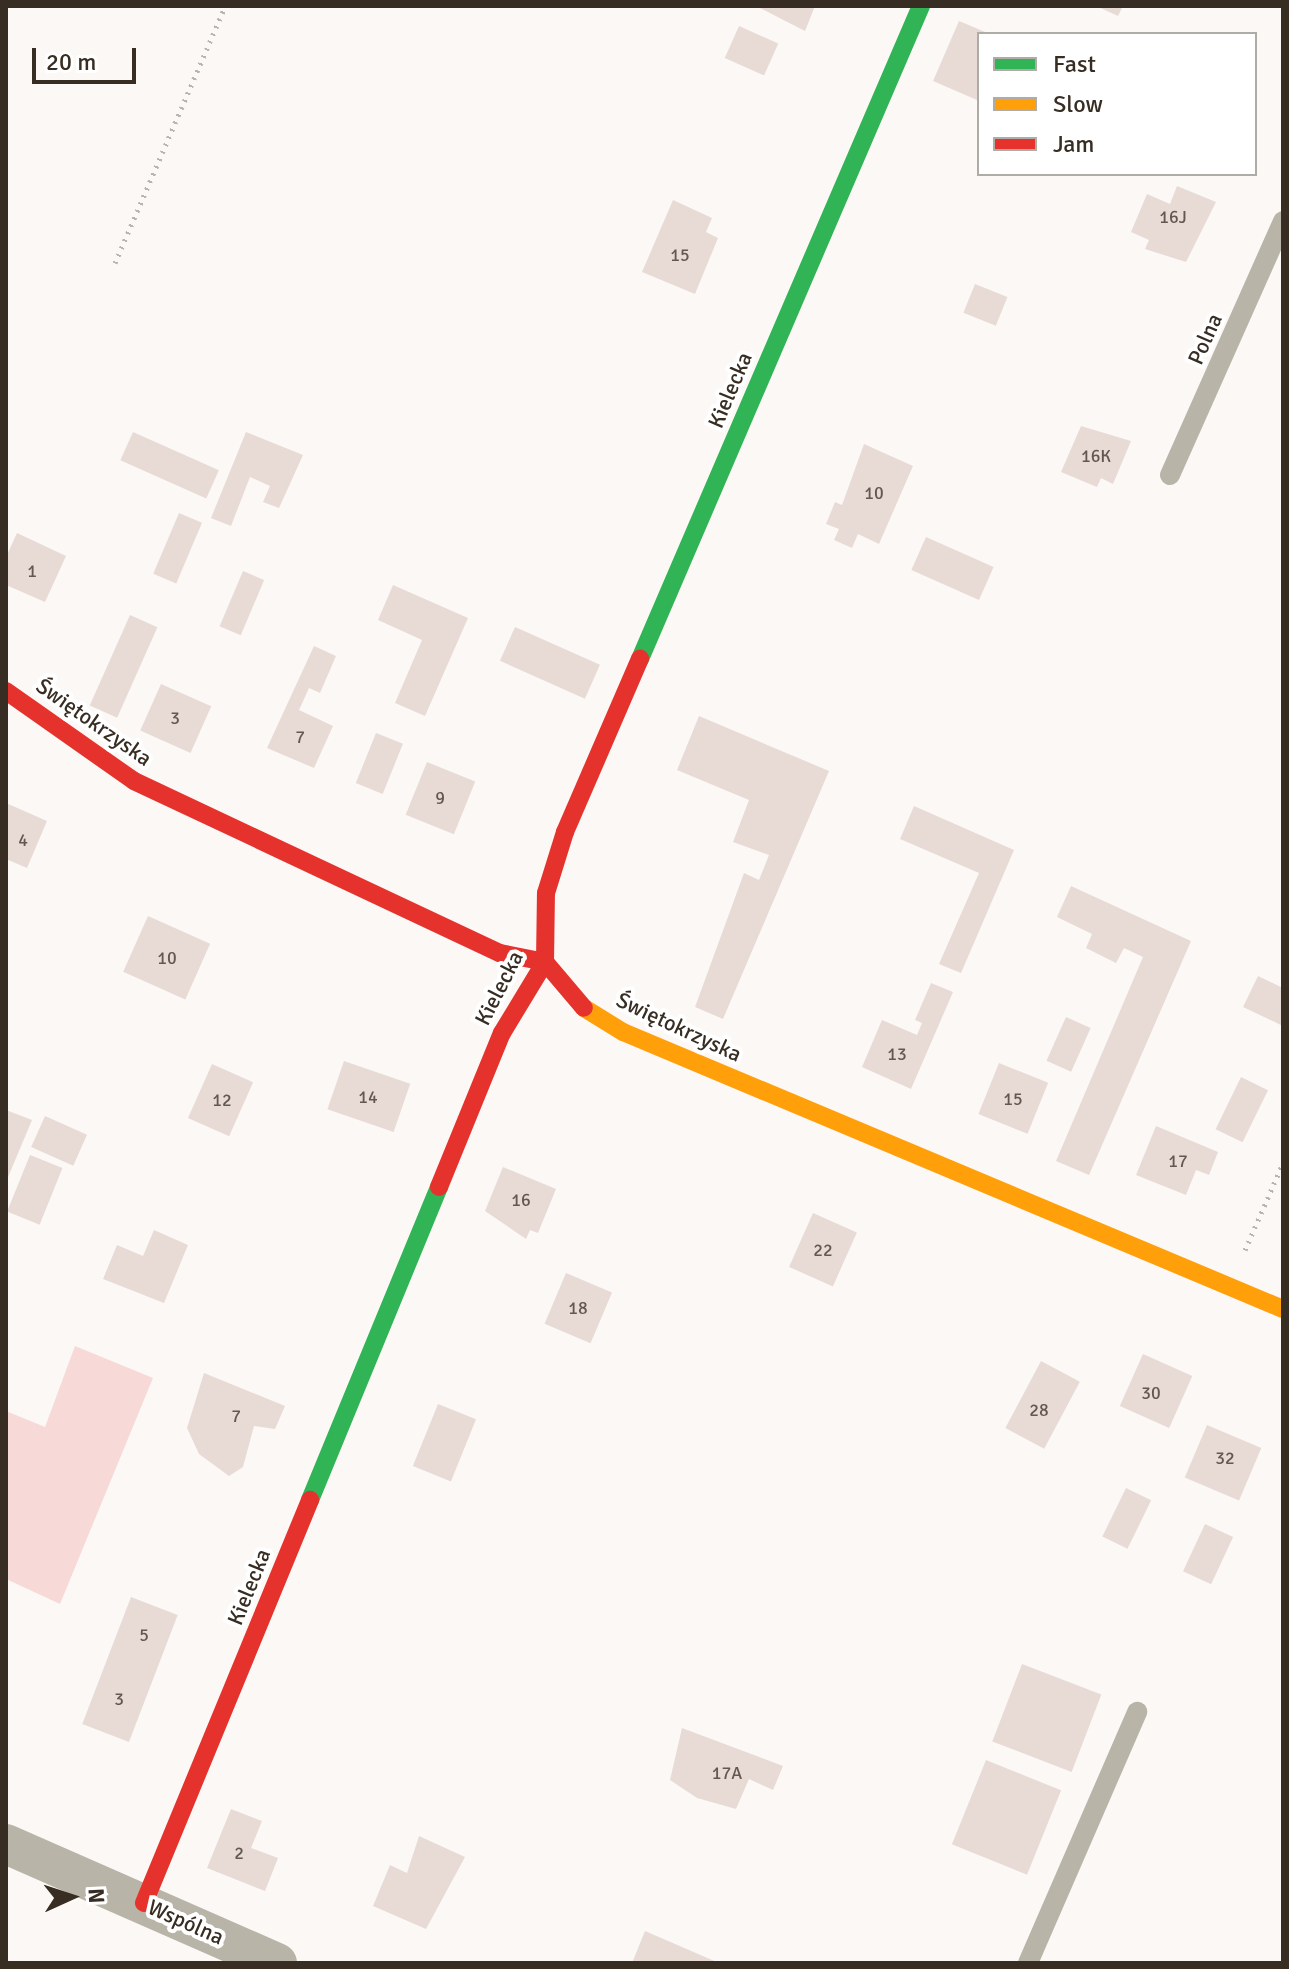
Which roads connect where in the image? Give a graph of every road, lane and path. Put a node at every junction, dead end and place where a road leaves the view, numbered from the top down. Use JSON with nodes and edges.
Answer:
{"nodes":[{"id":1,"x":225,"y":6,"type":"edge"},
{"id":2,"x":921,"y":6,"type":"edge"},
{"id":3,"x":1283,"y":221,"type":"edge"},
{"id":4,"x":115,"y":263,"type":"dead end"},
{"id":5,"x":1170,"y":475,"type":"dead end"},
{"id":6,"x":6,"y":691,"type":"edge"},
{"id":7,"x":545,"y":962,"type":"junction"},
{"id":8,"x":1283,"y":1163,"type":"edge"},
{"id":9,"x":1230,"y":1287,"type":"junction"},
{"id":10,"x":1283,"y":1309,"type":"edge"},
{"id":11,"x":1137,"y":1712,"type":"dead end"},
{"id":12,"x":6,"y":1844,"type":"edge"},
{"id":13,"x":144,"y":1903,"type":"junction"},
{"id":14,"x":277,"y":1963,"type":"edge"},
{"id":15,"x":1028,"y":1963,"type":"edge"}],
"edges":[{"from":1,"to":4,"type":"path"},
{"from":2,"to":7,"type":"street","name":"Kielecka"},
{"from":3,"to":5,"type":"lane","name":"Polna"},
{"from":6,"to":7,"type":"street","name":"Świętokrzyska"},
{"from":7,"to":9,"type":"street","name":"Świętokrzyska"},
{"from":7,"to":13,"type":"street","name":"Kielecka"},
{"from":8,"to":9,"type":"path"},
{"from":9,"to":10,"type":"street","name":"Świętokrzyska"},
{"from":11,"to":15,"type":"lane"},
{"from":12,"to":13,"type":"street","name":"Wspólna"},
{"from":13,"to":14,"type":"street","name":"Wspólna"}]}
